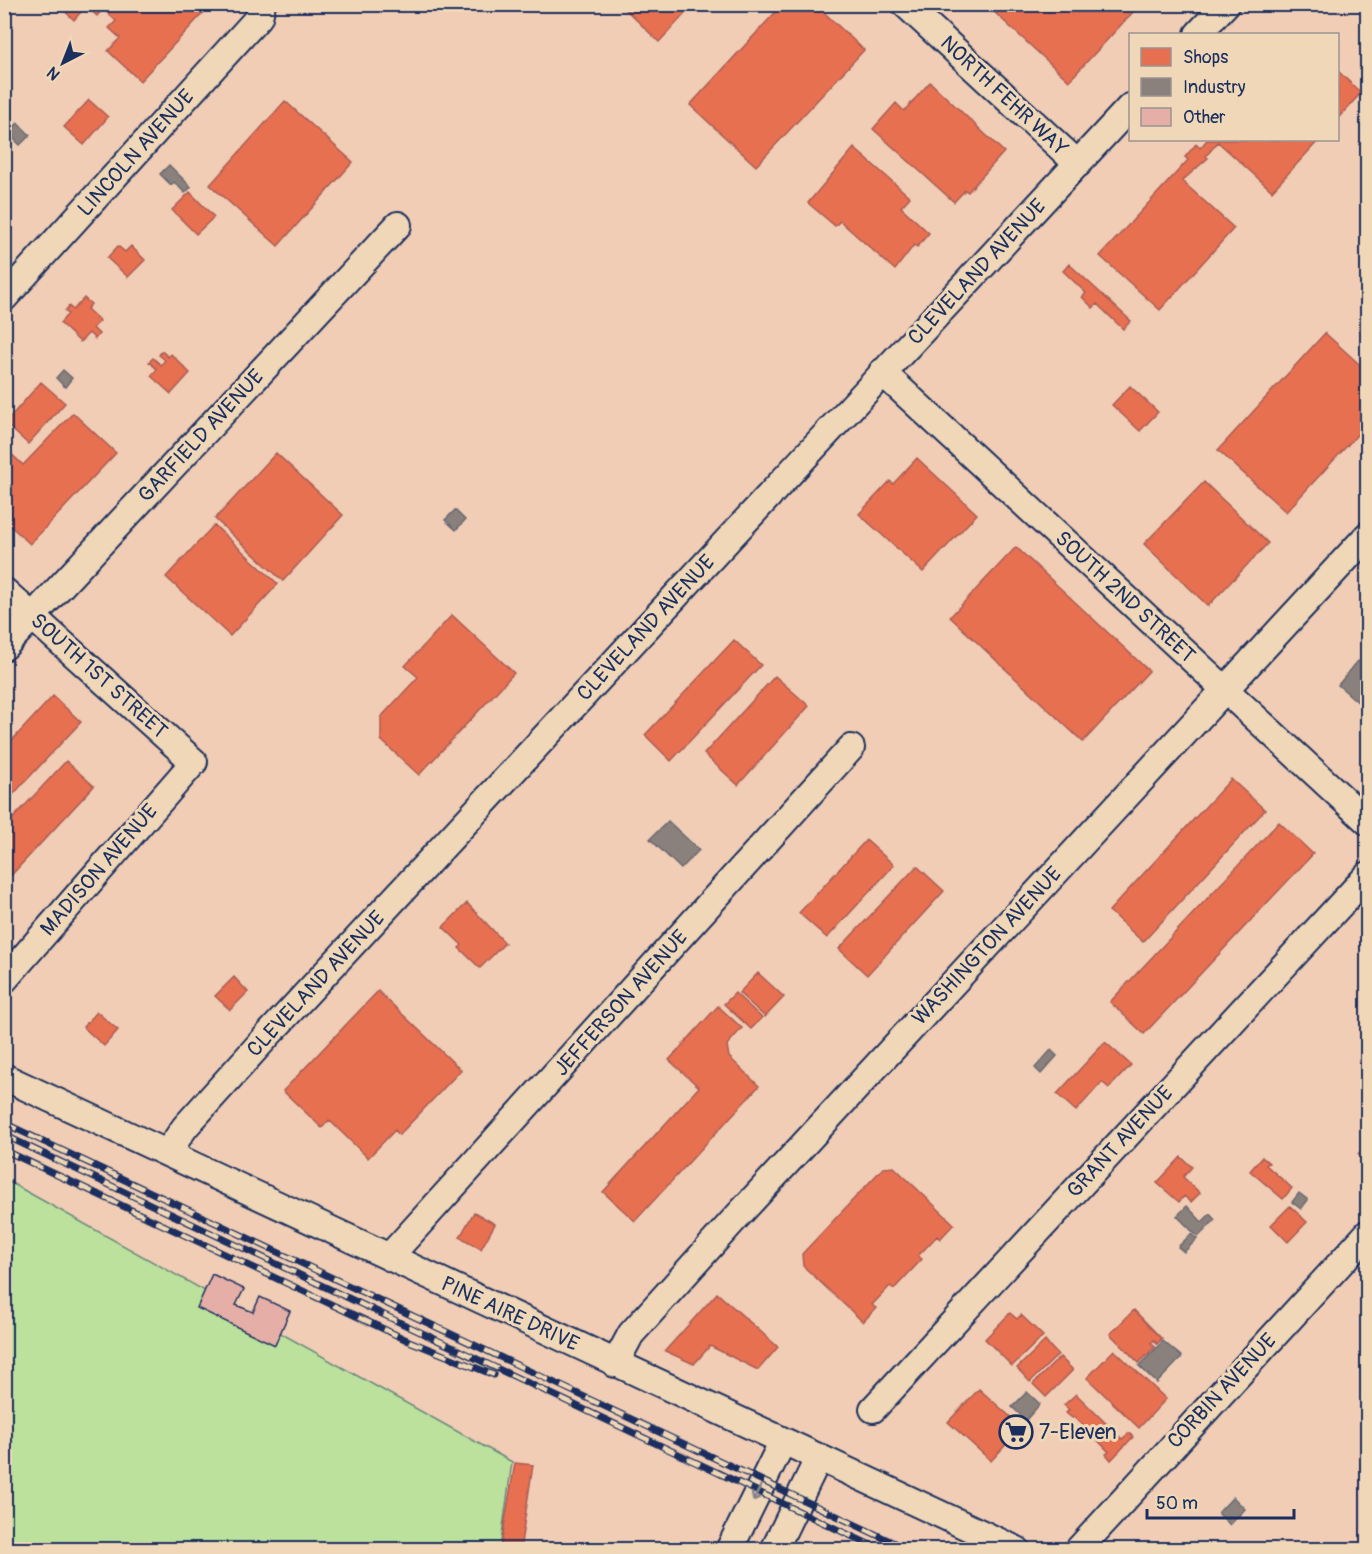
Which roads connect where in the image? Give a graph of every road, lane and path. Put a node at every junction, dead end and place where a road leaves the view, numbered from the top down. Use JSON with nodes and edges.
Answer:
{"nodes":[{"id":1,"x":262,"y":4,"type":"edge"},
{"id":2,"x":905,"y":4,"type":"edge"},
{"id":3,"x":1226,"y":4,"type":"edge"},
{"id":4,"x":1199,"y":33,"type":"edge"},
{"id":5,"x":1129,"y":109,"type":"edge"},
{"id":6,"x":1078,"y":164,"type":"junction"},
{"id":7,"x":398,"y":225,"type":"dead end"},
{"id":8,"x":4,"y":298,"type":"edge"},
{"id":9,"x":882,"y":372,"type":"junction"},
{"id":10,"x":1368,"y":535,"type":"edge"},
{"id":11,"x":4,"y":591,"type":"edge"},
{"id":12,"x":33,"y":616,"type":"junction"},
{"id":13,"x":4,"y":646,"type":"edge"},
{"id":14,"x":1223,"y":689,"type":"junction"},
{"id":15,"x":851,"y":748,"type":"dead end"},
{"id":16,"x":194,"y":762,"type":"joint"},
{"id":17,"x":1368,"y":822,"type":"edge"},
{"id":18,"x":1368,"y":874,"type":"edge"},
{"id":19,"x":4,"y":980,"type":"edge"},
{"id":20,"x":4,"y":1077,"type":"edge"},
{"id":21,"x":167,"y":1153,"type":"junction"},
{"id":22,"x":1368,"y":1233,"type":"edge"},
{"id":23,"x":389,"y":1257,"type":"junction"},
{"id":24,"x":615,"y":1364,"type":"junction"},
{"id":25,"x":873,"y":1409,"type":"dead end"},
{"id":26,"x":783,"y":1441,"type":"junction"},
{"id":27,"x":819,"y":1457,"type":"junction"},
{"id":28,"x":729,"y":1550,"type":"edge"},
{"id":29,"x":774,"y":1550,"type":"edge"},
{"id":30,"x":1017,"y":1550,"type":"edge"},
{"id":31,"x":1078,"y":1550,"type":"edge"}],
"edges":[{"from":1,"to":8,"type":"street","name":"LINCOLN AVENUE"},
{"from":2,"to":6,"type":"street","name":"NORTH FEHR WAY"},
{"from":3,"to":4,"type":"street"},
{"from":5,"to":6,"type":"street","name":"CLEVELAND AVENUE"},
{"from":6,"to":9,"type":"street","name":"CLEVELAND AVENUE"},
{"from":7,"to":12,"type":"street","name":"GARFIELD AVENUE"},
{"from":9,"to":14,"type":"street","name":"SOUTH 2ND STREET"},
{"from":9,"to":21,"type":"street","name":"CLEVELAND AVENUE"},
{"from":10,"to":14,"type":"street","name":"WASHINGTON AVENUE"},
{"from":11,"to":12,"type":"street","name":"SOUTH 1ST STREET"},
{"from":12,"to":13,"type":"street","name":"GARFIELD AVENUE"},
{"from":12,"to":16,"type":"street","name":"SOUTH 1ST STREET"},
{"from":14,"to":17,"type":"street","name":"SOUTH 2ND STREET"},
{"from":14,"to":24,"type":"street","name":"WASHINGTON AVENUE"},
{"from":15,"to":23,"type":"street","name":"JEFFERSON AVENUE"},
{"from":16,"to":19,"type":"street","name":"MADISON AVENUE"},
{"from":18,"to":25,"type":"street","name":"GRANT AVENUE"},
{"from":20,"to":21,"type":"street","name":"PINE AIRE DRIVE"},
{"from":21,"to":23,"type":"street","name":"PINE AIRE DRIVE"},
{"from":22,"to":31,"type":"street","name":"CORBIN AVENUE"},
{"from":23,"to":24,"type":"street","name":"PINE AIRE DRIVE"},
{"from":24,"to":26,"type":"street","name":"PINE AIRE DRIVE"},
{"from":26,"to":27,"type":"street","name":"PINE AIRE DRIVE"},
{"from":26,"to":28,"type":"street","one_way":true},
{"from":27,"to":29,"type":"street"},
{"from":27,"to":30,"type":"street","name":"PINE AIRE DRIVE"}]}
